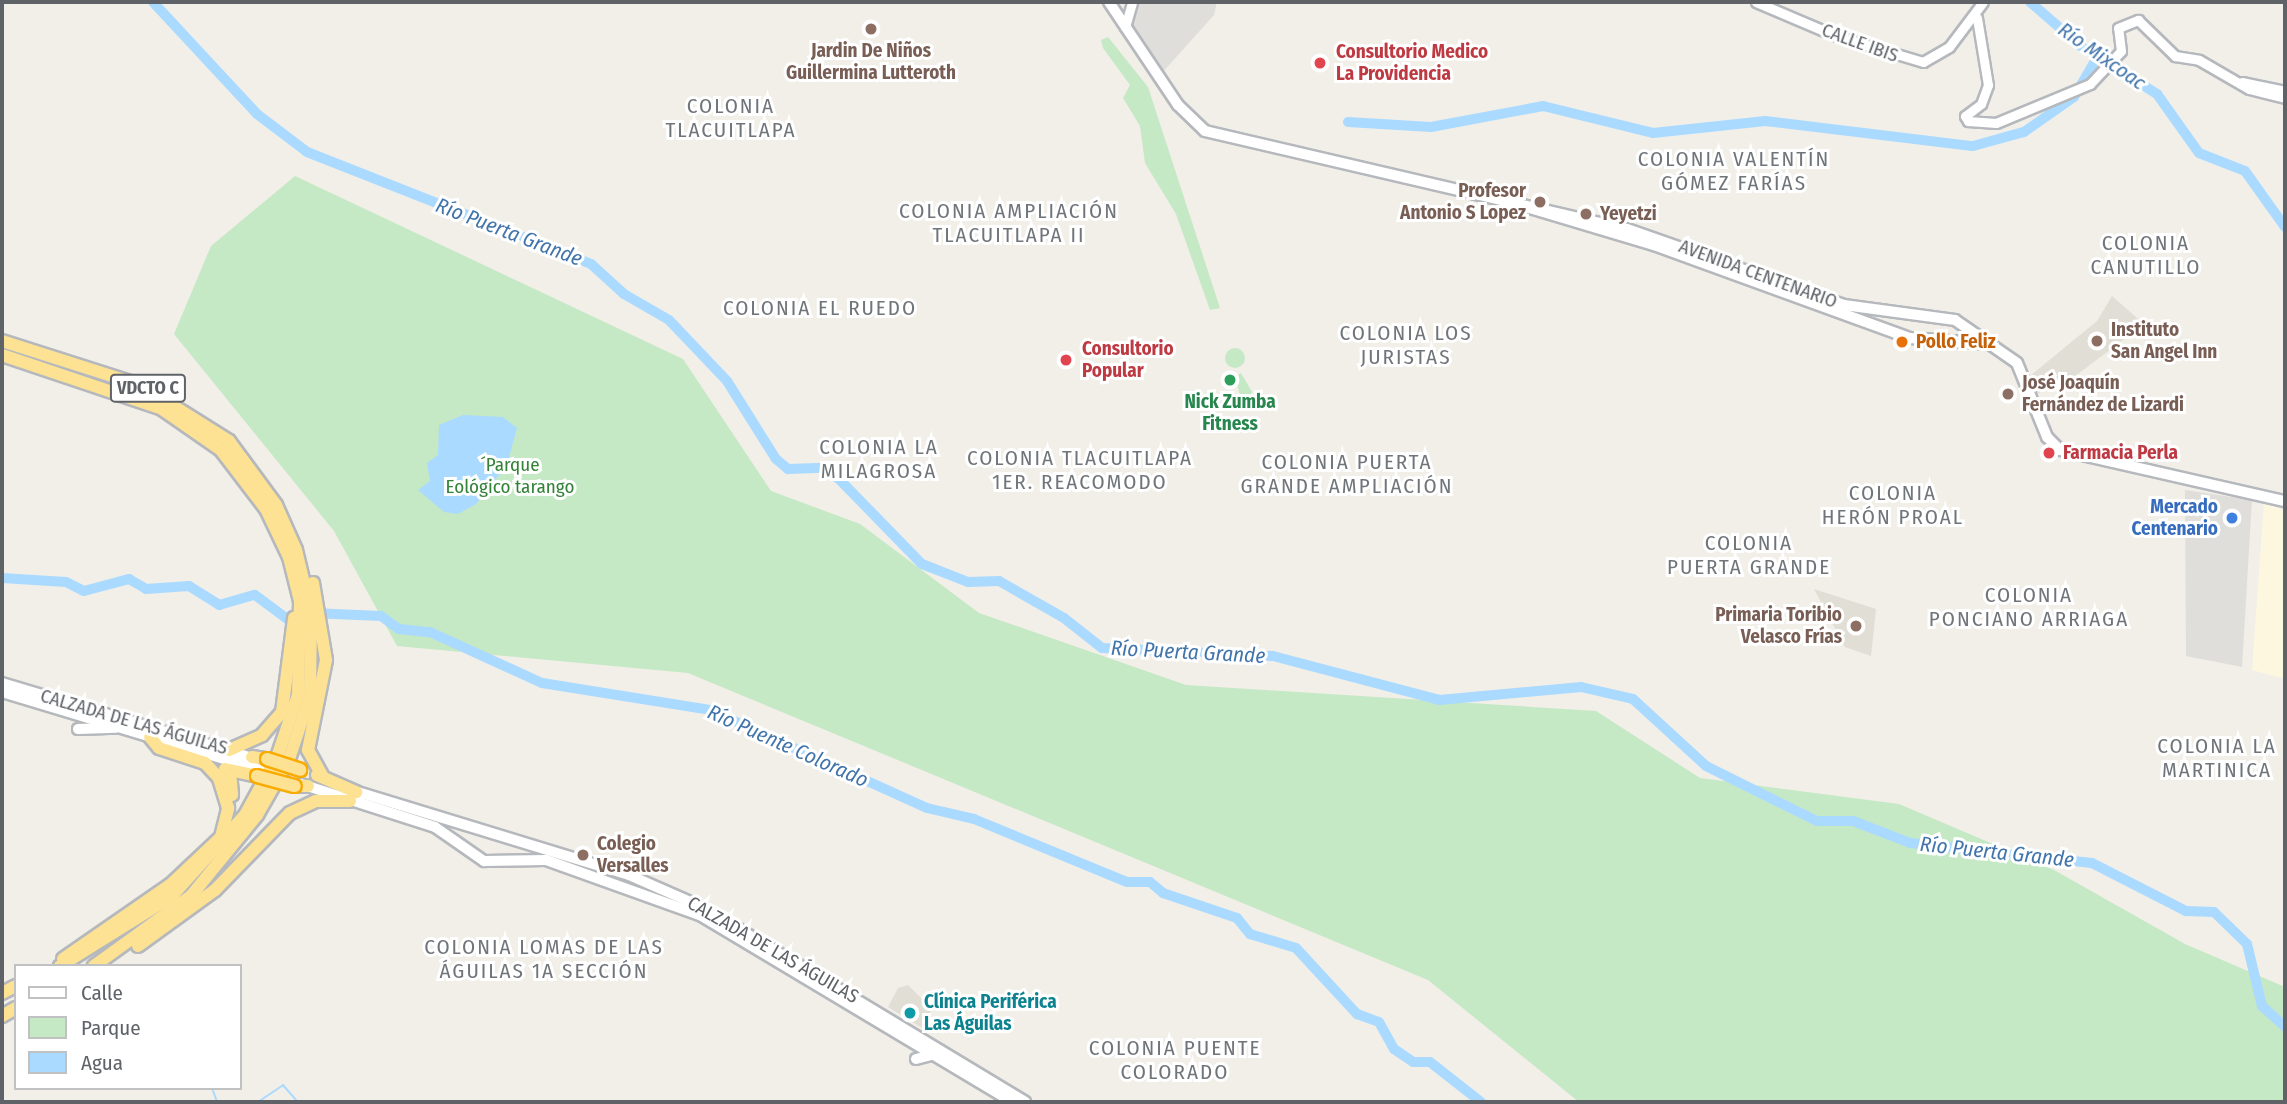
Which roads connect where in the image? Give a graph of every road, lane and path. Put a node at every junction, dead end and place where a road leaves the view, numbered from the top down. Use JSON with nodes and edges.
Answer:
{"nodes":[{"id":1,"x":1109,"y":2,"type":"edge"},
{"id":2,"x":1132,"y":2,"type":"edge"},
{"id":3,"x":1756,"y":2,"type":"edge"},
{"id":4,"x":1983,"y":2,"type":"edge"},
{"id":5,"x":1977,"y":18,"type":"junction"},
{"id":6,"x":1125,"y":27,"type":"junction"},
{"id":7,"x":2238,"y":82,"type":"junction"},
{"id":8,"x":2285,"y":91,"type":"edge"},
{"id":9,"x":2285,"y":98,"type":"edge"},
{"id":10,"x":1853,"y":312,"type":"junction"},
{"id":11,"x":2,"y":341,"type":"edge"},
{"id":12,"x":1989,"y":344,"type":"junction"},
{"id":13,"x":2,"y":355,"type":"edge"},
{"id":14,"x":260,"y":487,"type":"junction"},
{"id":15,"x":2285,"y":501,"type":"edge"},
{"id":16,"x":2,"y":683,"type":"edge"},
{"id":17,"x":2,"y":692,"type":"edge"},
{"id":18,"x":304,"y":697,"type":"junction"},
{"id":19,"x":120,"y":727,"type":"junction"},
{"id":20,"x":78,"y":729,"type":"dead end"},
{"id":21,"x":150,"y":737,"type":"junction"},
{"id":22,"x":309,"y":737,"type":"junction"},
{"id":23,"x":229,"y":750,"type":"junction"},
{"id":24,"x":252,"y":757,"type":"joint"},
{"id":25,"x":205,"y":763,"type":"junction"},
{"id":26,"x":262,"y":767,"type":"junction"},
{"id":27,"x":230,"y":771,"type":"junction"},
{"id":28,"x":323,"y":777,"type":"junction"},
{"id":29,"x":301,"y":778,"type":"junction"},
{"id":30,"x":353,"y":796,"type":"junction"},
{"id":31,"x":395,"y":809,"type":"junction"},
{"id":32,"x":465,"y":826,"type":"junction"},
{"id":33,"x":221,"y":837,"type":"junction"},
{"id":34,"x":456,"y":842,"type":"junction"},
{"id":35,"x":529,"y":844,"type":"junction"},
{"id":36,"x":528,"y":859,"type":"junction"},
{"id":37,"x":205,"y":875,"type":"junction"},
{"id":38,"x":57,"y":964,"type":"edge"},
{"id":39,"x":63,"y":964,"type":"edge"},
{"id":40,"x":96,"y":964,"type":"edge"},
{"id":41,"x":105,"y":964,"type":"edge"},
{"id":42,"x":935,"y":1054,"type":"junction"},
{"id":43,"x":916,"y":1059,"type":"dead end"},
{"id":44,"x":1012,"y":1102,"type":"edge"},
{"id":45,"x":1025,"y":1102,"type":"edge"}],
"edges":[{"from":1,"to":6,"type":"main road","name":"AVENIDA CENTENARIO"},
{"from":2,"to":6,"type":"street"},
{"from":3,"to":5,"type":"street","name":"CALLE IBIS"},
{"from":4,"to":5,"type":"street","name":"CALLE IBIS"},
{"from":5,"to":7,"type":"street"},
{"from":6,"to":10,"type":"main road","name":"AVENIDA CENTENARIO"},
{"from":7,"to":8,"type":"street"},
{"from":7,"to":9,"type":"street"},
{"from":10,"to":12,"type":"main road","name":"AVENIDA CENTENARIO"},
{"from":10,"to":12,"type":"main road","name":"AVENIDA CENTENARIO"},
{"from":11,"to":14,"type":"highway","number":"VDCTO C"},
{"from":12,"to":15,"type":"main road","name":"AVENIDA CENTENARIO"},
{"from":13,"to":14,"type":"highway","number":"VDCTO C"},
{"from":14,"to":18,"type":"highway","number":"VDCTO C"},
{"from":14,"to":18,"type":"highway","number":"VDCTO C"},
{"from":16,"to":23,"type":"main road","name":"CALZADA DE LAS ÁGUILAS"},
{"from":17,"to":19,"type":"main road","name":"CALZADA DE LAS ÁGUILAS"},
{"from":18,"to":22,"type":"highway"},
{"from":18,"to":23,"type":"highway"},
{"from":18,"to":37,"type":"highway"},
{"from":19,"to":20,"type":"main road"},
{"from":19,"to":21,"type":"main road","name":"CALZADA DE LAS ÁGUILAS"},
{"from":21,"to":25,"type":"highway"},
{"from":21,"to":26,"type":"main road","name":"CALZADA DE LAS ÁGUILAS"},
{"from":22,"to":28,"type":"highway"},
{"from":22,"to":29,"type":"highway"},
{"from":23,"to":24,"type":"main road","name":"CALZADA DE LAS ÁGUILAS"},
{"from":24,"to":26,"type":"highway"},
{"from":25,"to":27,"type":"highway"},
{"from":25,"to":33,"type":"highway"},
{"from":26,"to":27,"type":"highway"},
{"from":26,"to":29,"type":"highway","bridge":true},
{"from":26,"to":29,"type":"highway","bridge":true},
{"from":27,"to":33,"type":"highway"},
{"from":28,"to":29,"type":"highway"},
{"from":28,"to":30,"type":"highway"},
{"from":29,"to":30,"type":"main road","name":"CALZADA DE LAS ÁGUILAS"},
{"from":30,"to":31,"type":"main road","name":"CALZADA DE LAS ÁGUILAS"},
{"from":30,"to":37,"type":"highway"},
{"from":31,"to":32,"type":"main road","name":"CALZADA DE LAS ÁGUILAS"},
{"from":31,"to":34,"type":"main road","name":"CALZADA DE LAS ÁGUILAS"},
{"from":32,"to":34,"type":"main road"},
{"from":32,"to":35,"type":"main road","name":"CALZADA DE LAS ÁGUILAS"},
{"from":33,"to":37,"type":"highway"},
{"from":34,"to":36,"type":"main road","name":"CALZADA DE LAS ÁGUILAS"},
{"from":35,"to":36,"type":"main road"},
{"from":35,"to":45,"type":"main road","name":"CALZADA DE LAS ÁGUILAS"},
{"from":36,"to":42,"type":"main road","name":"CALZADA DE LAS ÁGUILAS"},
{"from":37,"to":38,"type":"highway"},
{"from":37,"to":39,"type":"highway"},
{"from":37,"to":40,"type":"highway"},
{"from":37,"to":41,"type":"highway"},
{"from":42,"to":43,"type":"main road"},
{"from":42,"to":44,"type":"main road","name":"CALZADA DE LAS ÁGUILAS"}]}
